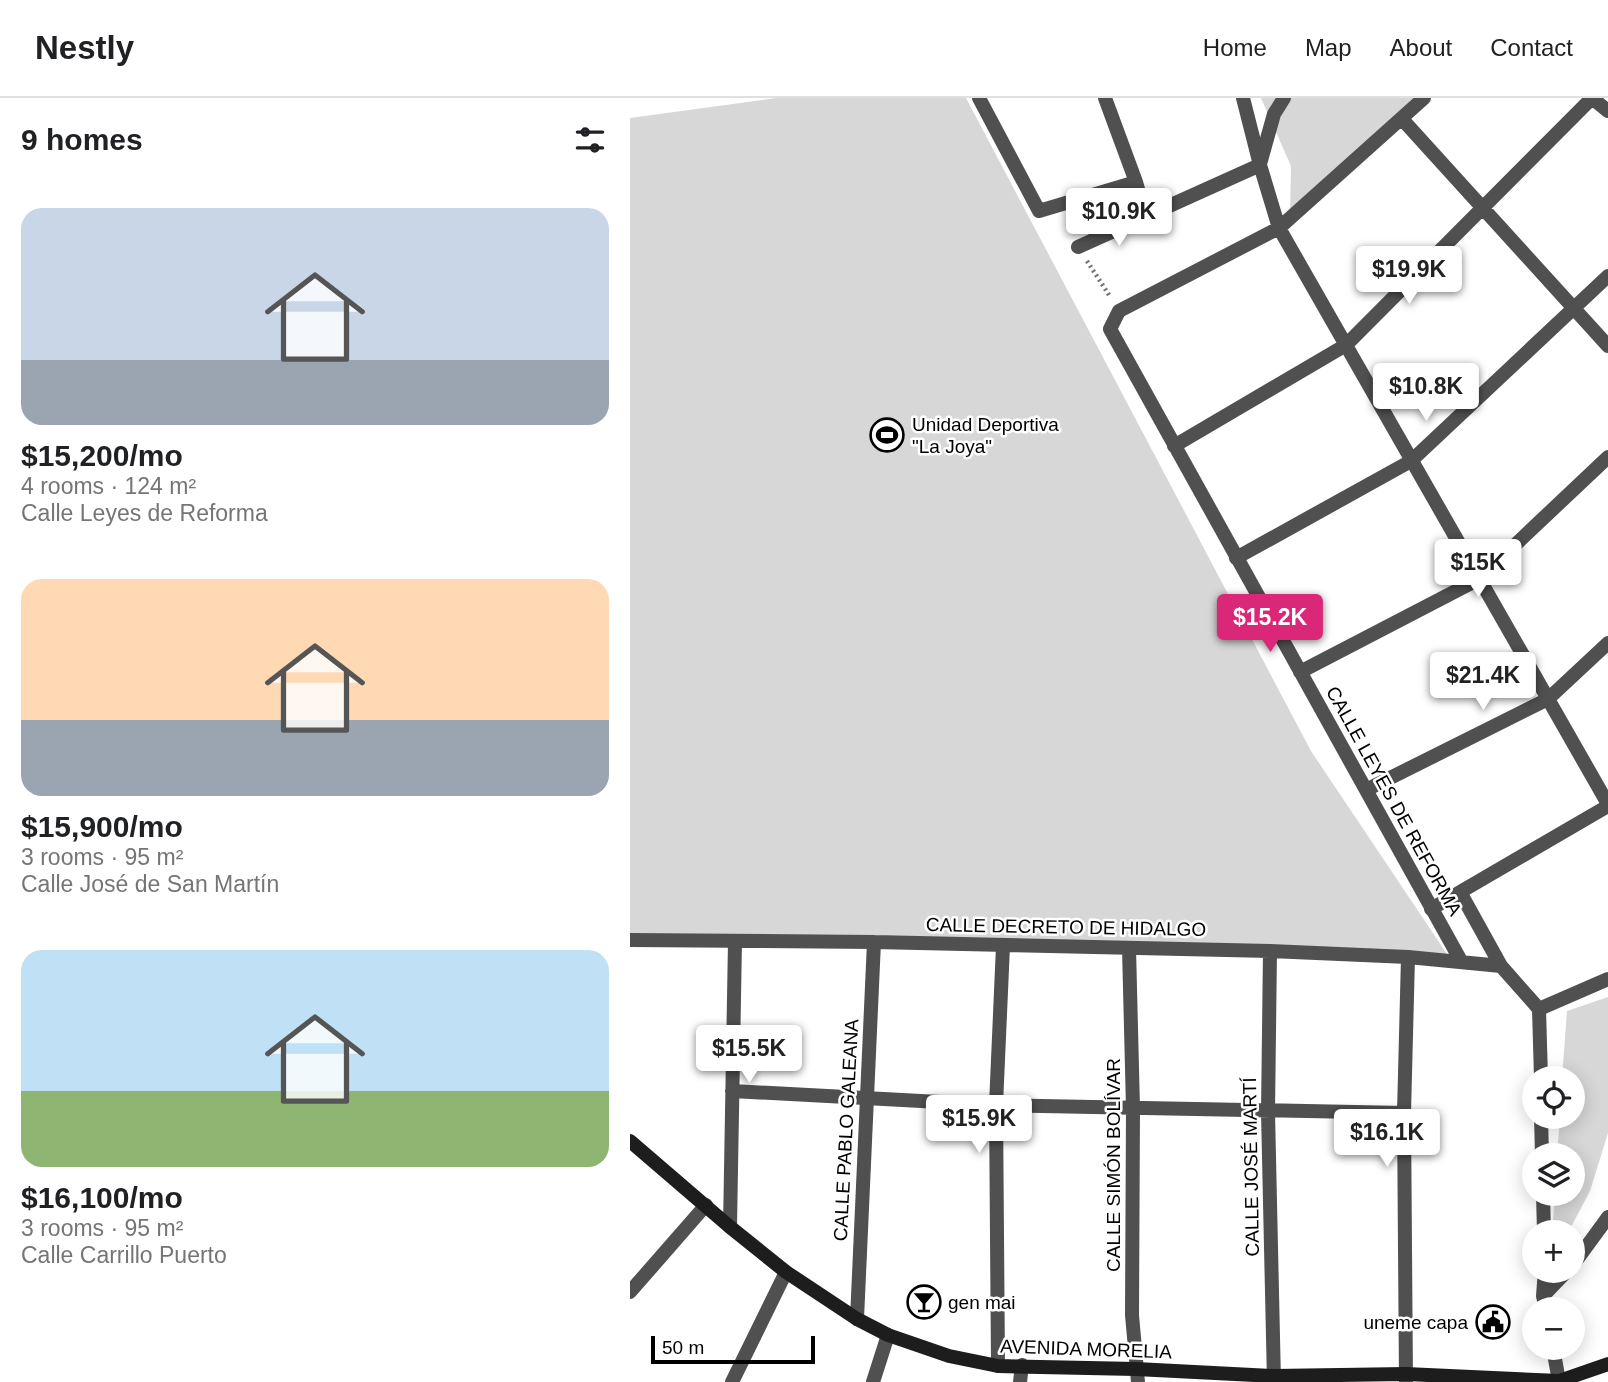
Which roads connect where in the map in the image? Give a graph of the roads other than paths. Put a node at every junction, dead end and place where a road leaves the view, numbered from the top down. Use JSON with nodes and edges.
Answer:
{"nodes":[{"id":1,"x":979,"y":98,"type":"edge"},
{"id":2,"x":1105,"y":98,"type":"edge"},
{"id":3,"x":1243,"y":98,"type":"edge"},
{"id":4,"x":1284,"y":98,"type":"edge"},
{"id":5,"x":1424,"y":98,"type":"edge"},
{"id":6,"x":1592,"y":98,"type":"edge"},
{"id":7,"x":1608,"y":111,"type":"edge"},
{"id":8,"x":1402,"y":118,"type":"junction"},
{"id":9,"x":1260,"y":165,"type":"junction"},
{"id":10,"x":1136,"y":182,"type":"junction"},
{"id":11,"x":1482,"y":208,"type":"junction"},
{"id":12,"x":1146,"y":217,"type":"junction"},
{"id":13,"x":1279,"y":228,"type":"junction"},
{"id":14,"x":1078,"y":247,"type":"road end"},
{"id":15,"x":1608,"y":276,"type":"edge"},
{"id":16,"x":1574,"y":309,"type":"junction"},
{"id":17,"x":1346,"y":345,"type":"junction"},
{"id":18,"x":1608,"y":346,"type":"edge"},
{"id":19,"x":1174,"y":446,"type":"junction"},
{"id":20,"x":1608,"y":457,"type":"edge"},
{"id":21,"x":1411,"y":461,"type":"junction"},
{"id":22,"x":1236,"y":558,"type":"junction"},
{"id":23,"x":1479,"y":579,"type":"junction"},
{"id":24,"x":1608,"y":643,"type":"edge"},
{"id":25,"x":1300,"y":672,"type":"junction"},
{"id":26,"x":1548,"y":699,"type":"junction"},
{"id":27,"x":1366,"y":790,"type":"junction"},
{"id":28,"x":1608,"y":805,"type":"edge"},
{"id":29,"x":1460,"y":892,"type":"junction"},
{"id":30,"x":1431,"y":909,"type":"junction"},
{"id":31,"x":630,"y":940,"type":"edge"},
{"id":32,"x":735,"y":941,"type":"junction"},
{"id":33,"x":874,"y":942,"type":"junction"},
{"id":34,"x":1003,"y":946,"type":"junction"},
{"id":35,"x":1129,"y":948,"type":"junction"},
{"id":36,"x":1270,"y":951,"type":"junction"},
{"id":37,"x":1408,"y":957,"type":"junction"},
{"id":38,"x":1461,"y":961,"type":"junction"},
{"id":39,"x":1501,"y":966,"type":"junction"},
{"id":40,"x":1608,"y":978,"type":"edge"},
{"id":41,"x":1539,"y":1010,"type":"junction"},
{"id":42,"x":1541,"y":1066,"type":"edge"},
{"id":43,"x":732,"y":1091,"type":"junction"},
{"id":44,"x":866,"y":1098,"type":"junction"},
{"id":45,"x":996,"y":1105,"type":"junction"},
{"id":46,"x":1133,"y":1108,"type":"junction"},
{"id":47,"x":1268,"y":1112,"type":"junction"},
{"id":48,"x":1404,"y":1113,"type":"junction"},
{"id":49,"x":630,"y":1141,"type":"edge"},
{"id":50,"x":706,"y":1205,"type":"junction"},
{"id":51,"x":1608,"y":1217,"type":"edge"},
{"id":52,"x":730,"y":1227,"type":"junction"},
{"id":53,"x":1585,"y":1249,"type":"edge"},
{"id":54,"x":786,"y":1272,"type":"junction"},
{"id":55,"x":630,"y":1292,"type":"edge"},
{"id":56,"x":857,"y":1319,"type":"junction"},
{"id":57,"x":888,"y":1335,"type":"junction"},
{"id":58,"x":1555,"y":1360,"type":"edge"},
{"id":59,"x":1608,"y":1364,"type":"edge"},
{"id":60,"x":1022,"y":1365,"type":"junction"},
{"id":61,"x":998,"y":1366,"type":"junction"},
{"id":62,"x":1137,"y":1376,"type":"edge"},
{"id":63,"x":1406,"y":1378,"type":"edge"},
{"id":64,"x":1274,"y":1379,"type":"edge"},
{"id":65,"x":1559,"y":1381,"type":"edge"},
{"id":66,"x":732,"y":1382,"type":"edge"},
{"id":67,"x":873,"y":1382,"type":"edge"},
{"id":68,"x":1020,"y":1382,"type":"edge"}],
"edges":[{"from":1,"to":10,"type":"street"},
{"from":2,"to":10,"type":"street"},
{"from":3,"to":9,"type":"street"},
{"from":4,"to":9,"type":"street"},
{"from":5,"to":8,"type":"street"},
{"from":6,"to":7,"type":"street"},
{"from":6,"to":11,"type":"street"},
{"from":8,"to":11,"type":"street"},
{"from":8,"to":13,"type":"street"},
{"from":9,"to":12,"type":"street"},
{"from":9,"to":13,"type":"street"},
{"from":10,"to":12,"type":"street"},
{"from":11,"to":16,"type":"street"},
{"from":11,"to":17,"type":"street"},
{"from":12,"to":14,"type":"street"},
{"from":13,"to":17,"type":"street"},
{"from":13,"to":19,"type":"street","name":"CALLE LEYES DE REFORMA"},
{"from":15,"to":16,"type":"street"},
{"from":16,"to":18,"type":"street"},
{"from":16,"to":21,"type":"street"},
{"from":17,"to":19,"type":"street"},
{"from":17,"to":21,"type":"street"},
{"from":19,"to":22,"type":"street","name":"CALLE LEYES DE REFORMA"},
{"from":20,"to":23,"type":"street"},
{"from":21,"to":22,"type":"street"},
{"from":21,"to":23,"type":"street"},
{"from":22,"to":25,"type":"street","name":"CALLE LEYES DE REFORMA"},
{"from":23,"to":25,"type":"street"},
{"from":23,"to":26,"type":"street"},
{"from":24,"to":26,"type":"street"},
{"from":25,"to":27,"type":"street","name":"CALLE LEYES DE REFORMA"},
{"from":26,"to":27,"type":"street"},
{"from":26,"to":28,"type":"street"},
{"from":27,"to":30,"type":"street","name":"CALLE LEYES DE REFORMA"},
{"from":28,"to":29,"type":"street"},
{"from":29,"to":30,"type":"street"},
{"from":29,"to":39,"type":"street","name":"CALLE LEYES DE REFORMA"},
{"from":30,"to":38,"type":"street","name":"CALLE LEYES DE REFORMA"},
{"from":31,"to":32,"type":"street","name":"CALLE DECRETO DE HIDALGO"},
{"from":32,"to":33,"type":"street","name":"CALLE DECRETO DE HIDALGO"},
{"from":32,"to":43,"type":"street"},
{"from":33,"to":34,"type":"street","name":"CALLE DECRETO DE HIDALGO"},
{"from":33,"to":44,"type":"street","name":"CALLE PABLO GALEANA"},
{"from":34,"to":35,"type":"street","name":"CALLE DECRETO DE HIDALGO"},
{"from":34,"to":45,"type":"street"},
{"from":35,"to":36,"type":"street","name":"CALLE DECRETO DE HIDALGO"},
{"from":35,"to":46,"type":"street","name":"CALLE SIMÓN BOLÍVAR"},
{"from":36,"to":37,"type":"street","name":"CALLE DECRETO DE HIDALGO"},
{"from":36,"to":47,"type":"street","name":"CALLE JOSÉ MARTÍ"},
{"from":37,"to":38,"type":"street","name":"CALLE DECRETO DE HIDALGO"},
{"from":37,"to":48,"type":"street"},
{"from":38,"to":39,"type":"street","name":"CALLE DECRETO DE HIDALGO"},
{"from":39,"to":41,"type":"street","name":"CALLE LEYES DE REFORMA"},
{"from":40,"to":41,"type":"street"},
{"from":41,"to":42,"type":"street"},
{"from":43,"to":44,"type":"street"},
{"from":43,"to":52,"type":"street"},
{"from":44,"to":45,"type":"street"},
{"from":44,"to":56,"type":"street","name":"CALLE PABLO GALEANA"},
{"from":45,"to":46,"type":"street"},
{"from":45,"to":61,"type":"street"},
{"from":46,"to":47,"type":"street"},
{"from":46,"to":62,"type":"street","name":"CALLE SIMÓN BOLÍVAR"},
{"from":47,"to":48,"type":"street"},
{"from":47,"to":64,"type":"street","name":"CALLE JOSÉ MARTÍ"},
{"from":48,"to":63,"type":"street"},
{"from":49,"to":50,"type":"street","name":"AVENIDA MORELIA"},
{"from":50,"to":52,"type":"street","name":"AVENIDA MORELIA"},
{"from":50,"to":55,"type":"street"},
{"from":51,"to":53,"type":"street"},
{"from":52,"to":54,"type":"street","name":"AVENIDA MORELIA"},
{"from":54,"to":56,"type":"street","name":"AVENIDA MORELIA"},
{"from":54,"to":66,"type":"street"},
{"from":56,"to":57,"type":"street","name":"AVENIDA MORELIA"},
{"from":57,"to":61,"type":"street","name":"AVENIDA MORELIA"},
{"from":57,"to":67,"type":"street"},
{"from":58,"to":65,"type":"street"},
{"from":59,"to":65,"type":"street","name":"AVENIDA MORELIA"},
{"from":60,"to":61,"type":"street","name":"AVENIDA MORELIA"},
{"from":60,"to":62,"type":"street","name":"AVENIDA MORELIA"},
{"from":60,"to":68,"type":"street"},
{"from":62,"to":64,"type":"street","name":"AVENIDA MORELIA"},
{"from":63,"to":64,"type":"street","name":"AVENIDA MORELIA"},
{"from":63,"to":65,"type":"street","name":"AVENIDA MORELIA"}]}
